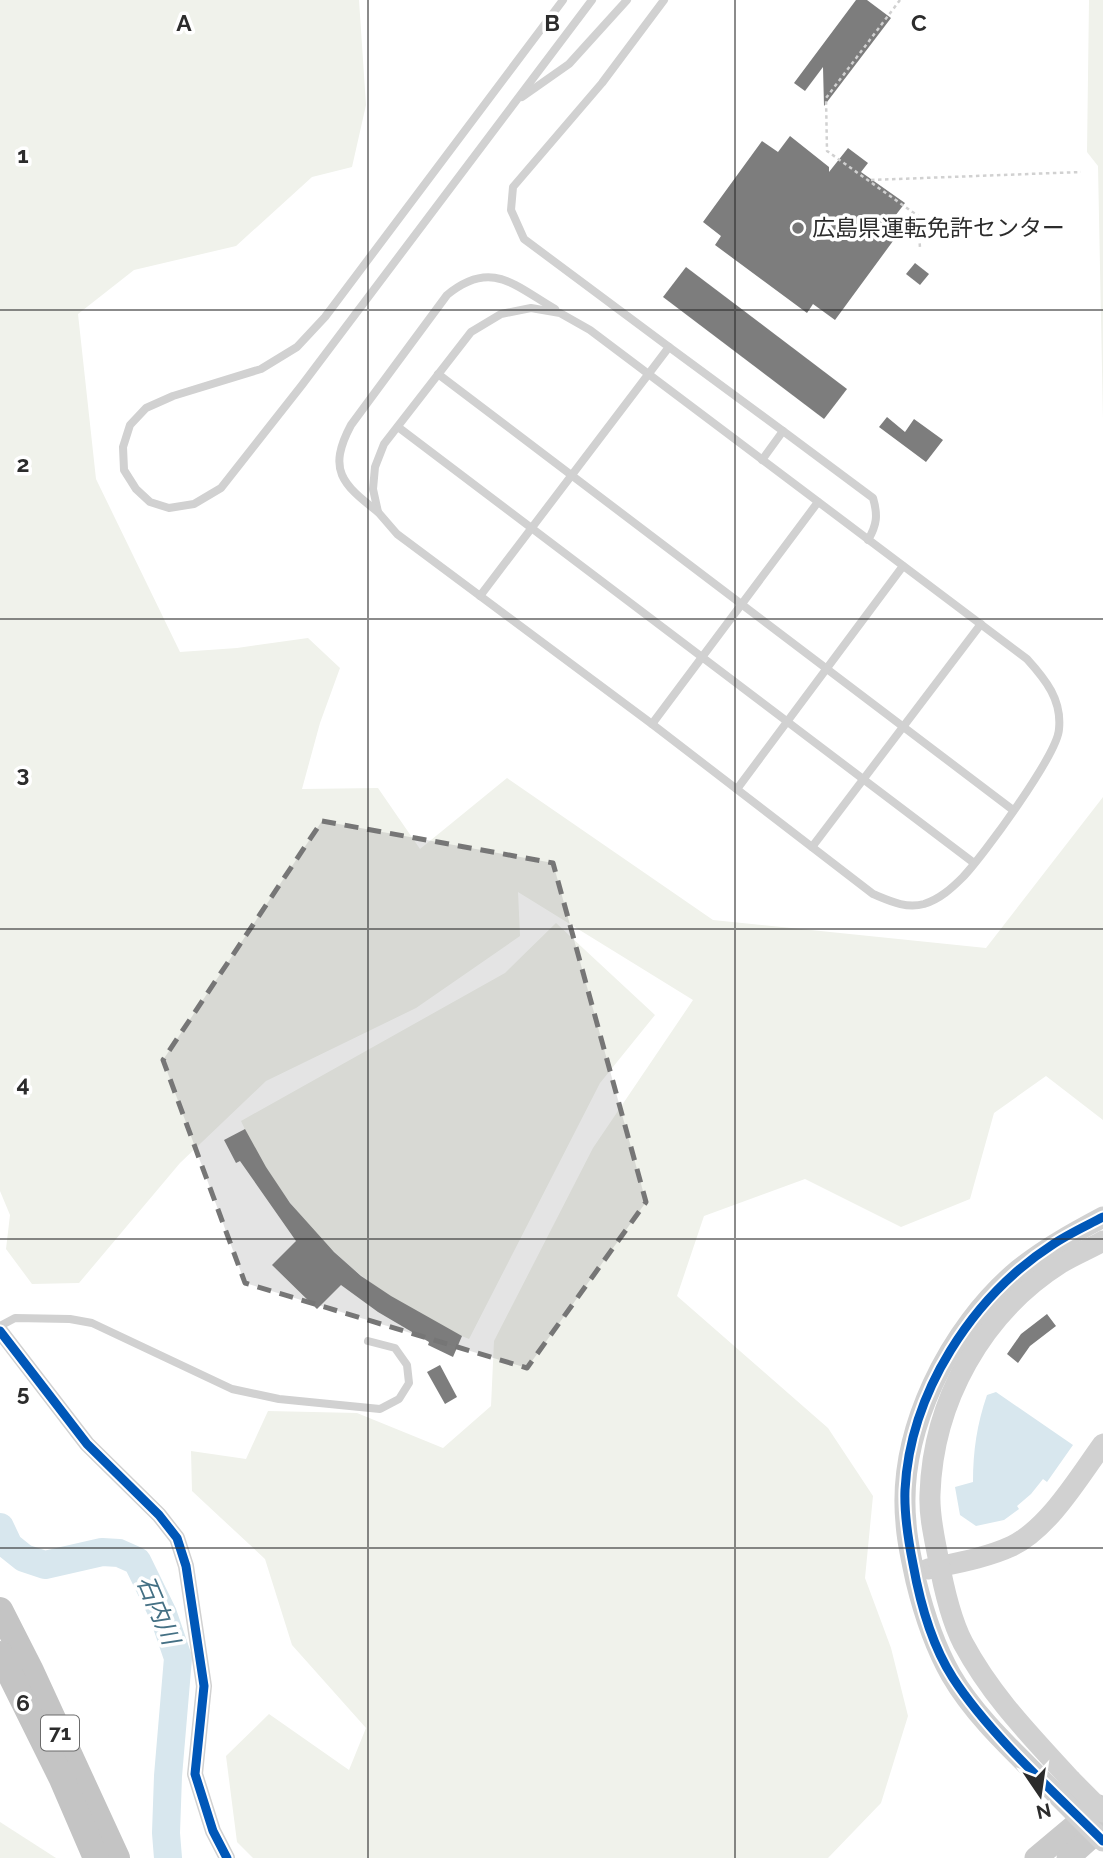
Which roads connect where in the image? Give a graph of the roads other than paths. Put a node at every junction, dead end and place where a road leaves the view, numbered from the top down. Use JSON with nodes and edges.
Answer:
{"nodes":[{"id":1,"x":563,"y":0,"type":"edge"},
{"id":2,"x":592,"y":0,"type":"edge"},
{"id":3,"x":627,"y":0,"type":"edge"},
{"id":4,"x":664,"y":0,"type":"edge"},
{"id":5,"x":515,"y":102,"type":"junction"},
{"id":6,"x":560,"y":313,"type":"junction"},
{"id":7,"x":669,"y":347,"type":"junction"},
{"id":8,"x":438,"y":374,"type":"junction"},
{"id":9,"x":648,"y":374,"type":"junction"},
{"id":10,"x":398,"y":426,"type":"junction"},
{"id":11,"x":783,"y":431,"type":"junction"},
{"id":12,"x":762,"y":460,"type":"junction"},
{"id":13,"x":571,"y":475,"type":"junction"},
{"id":14,"x":818,"y":502,"type":"junction"},
{"id":15,"x":378,"y":512,"type":"junction"},
{"id":16,"x":531,"y":527,"type":"junction"},
{"id":17,"x":868,"y":540,"type":"junction"},
{"id":18,"x":903,"y":566,"type":"junction"},
{"id":19,"x":480,"y":596,"type":"junction"},
{"id":20,"x":743,"y":604,"type":"junction"},
{"id":21,"x":981,"y":624,"type":"junction"},
{"id":22,"x":703,"y":657,"type":"junction"},
{"id":23,"x":827,"y":668,"type":"junction"},
{"id":24,"x":787,"y":721,"type":"junction"},
{"id":25,"x":652,"y":724,"type":"junction"},
{"id":26,"x":904,"y":726,"type":"junction"},
{"id":27,"x":864,"y":779,"type":"junction"},
{"id":28,"x":737,"y":789,"type":"junction"},
{"id":29,"x":1013,"y":810,"type":"junction"},
{"id":30,"x":812,"y":847,"type":"junction"},
{"id":31,"x":974,"y":863,"type":"junction"},
{"id":32,"x":1103,"y":1217,"type":"edge"},
{"id":33,"x":1103,"y":1241,"type":"edge"},
{"id":34,"x":0,"y":1326,"type":"edge"},
{"id":35,"x":0,"y":1331,"type":"edge"},
{"id":36,"x":368,"y":1341,"type":"dead end"},
{"id":37,"x":1103,"y":1444,"type":"edge"},
{"id":38,"x":940,"y":1567,"type":"junction"},
{"id":39,"x":914,"y":1572,"type":"junction"},
{"id":40,"x":0,"y":1610,"type":"edge"},
{"id":41,"x":0,"y":1654,"type":"edge"},
{"id":42,"x":1064,"y":1787,"type":"junction"},
{"id":43,"x":1103,"y":1801,"type":"edge"},
{"id":44,"x":1103,"y":1812,"type":"edge"},
{"id":45,"x":1103,"y":1827,"type":"edge"},
{"id":46,"x":1103,"y":1841,"type":"edge"},
{"id":47,"x":96,"y":1858,"type":"edge"},
{"id":48,"x":117,"y":1858,"type":"edge"},
{"id":49,"x":227,"y":1858,"type":"edge"},
{"id":50,"x":1036,"y":1858,"type":"edge"},
{"id":51,"x":1068,"y":1858,"type":"edge"}],
"edges":[{"from":1,"to":5,"type":"lane"},
{"from":2,"to":5,"type":"lane"},
{"from":3,"to":5,"type":"lane"},
{"from":4,"to":7,"type":"lane"},
{"from":6,"to":8,"type":"lane"},
{"from":6,"to":9,"type":"lane"},
{"from":6,"to":15,"type":"lane"},
{"from":7,"to":9,"type":"lane"},
{"from":7,"to":11,"type":"lane"},
{"from":8,"to":10,"type":"lane"},
{"from":8,"to":13,"type":"lane"},
{"from":9,"to":12,"type":"lane"},
{"from":9,"to":13,"type":"lane"},
{"from":10,"to":15,"type":"lane"},
{"from":10,"to":16,"type":"lane"},
{"from":11,"to":12,"type":"lane"},
{"from":11,"to":17,"type":"lane"},
{"from":12,"to":14,"type":"lane"},
{"from":13,"to":16,"type":"lane"},
{"from":13,"to":20,"type":"lane"},
{"from":14,"to":17,"type":"lane"},
{"from":14,"to":20,"type":"lane"},
{"from":15,"to":19,"type":"lane"},
{"from":16,"to":19,"type":"lane"},
{"from":16,"to":22,"type":"lane"},
{"from":17,"to":18,"type":"lane"},
{"from":18,"to":21,"type":"lane"},
{"from":18,"to":23,"type":"lane"},
{"from":19,"to":25,"type":"lane"},
{"from":20,"to":22,"type":"lane"},
{"from":20,"to":23,"type":"lane"},
{"from":21,"to":26,"type":"lane"},
{"from":21,"to":29,"type":"lane"},
{"from":22,"to":24,"type":"lane"},
{"from":22,"to":25,"type":"lane"},
{"from":23,"to":24,"type":"lane"},
{"from":23,"to":26,"type":"lane"},
{"from":24,"to":27,"type":"lane"},
{"from":24,"to":28,"type":"lane"},
{"from":25,"to":28,"type":"lane"},
{"from":26,"to":27,"type":"lane"},
{"from":26,"to":29,"type":"lane"},
{"from":27,"to":30,"type":"lane"},
{"from":27,"to":31,"type":"lane"},
{"from":28,"to":30,"type":"lane"},
{"from":29,"to":31,"type":"lane"},
{"from":30,"to":31,"type":"lane"},
{"from":32,"to":39,"type":"street"},
{"from":33,"to":38,"type":"street"},
{"from":34,"to":36,"type":"lane"},
{"from":35,"to":49,"type":"street"},
{"from":37,"to":38,"type":"street"},
{"from":38,"to":39,"type":"street"},
{"from":38,"to":42,"type":"street"},
{"from":39,"to":42,"type":"street"},
{"from":40,"to":48,"type":"main road","number":"71"},
{"from":41,"to":47,"type":"main road","number":"71"},
{"from":42,"to":44,"type":"street","bridge":true},
{"from":42,"to":46,"type":"street","bridge":true},
{"from":43,"to":50,"type":"main road"},
{"from":45,"to":51,"type":"main road"}]}
